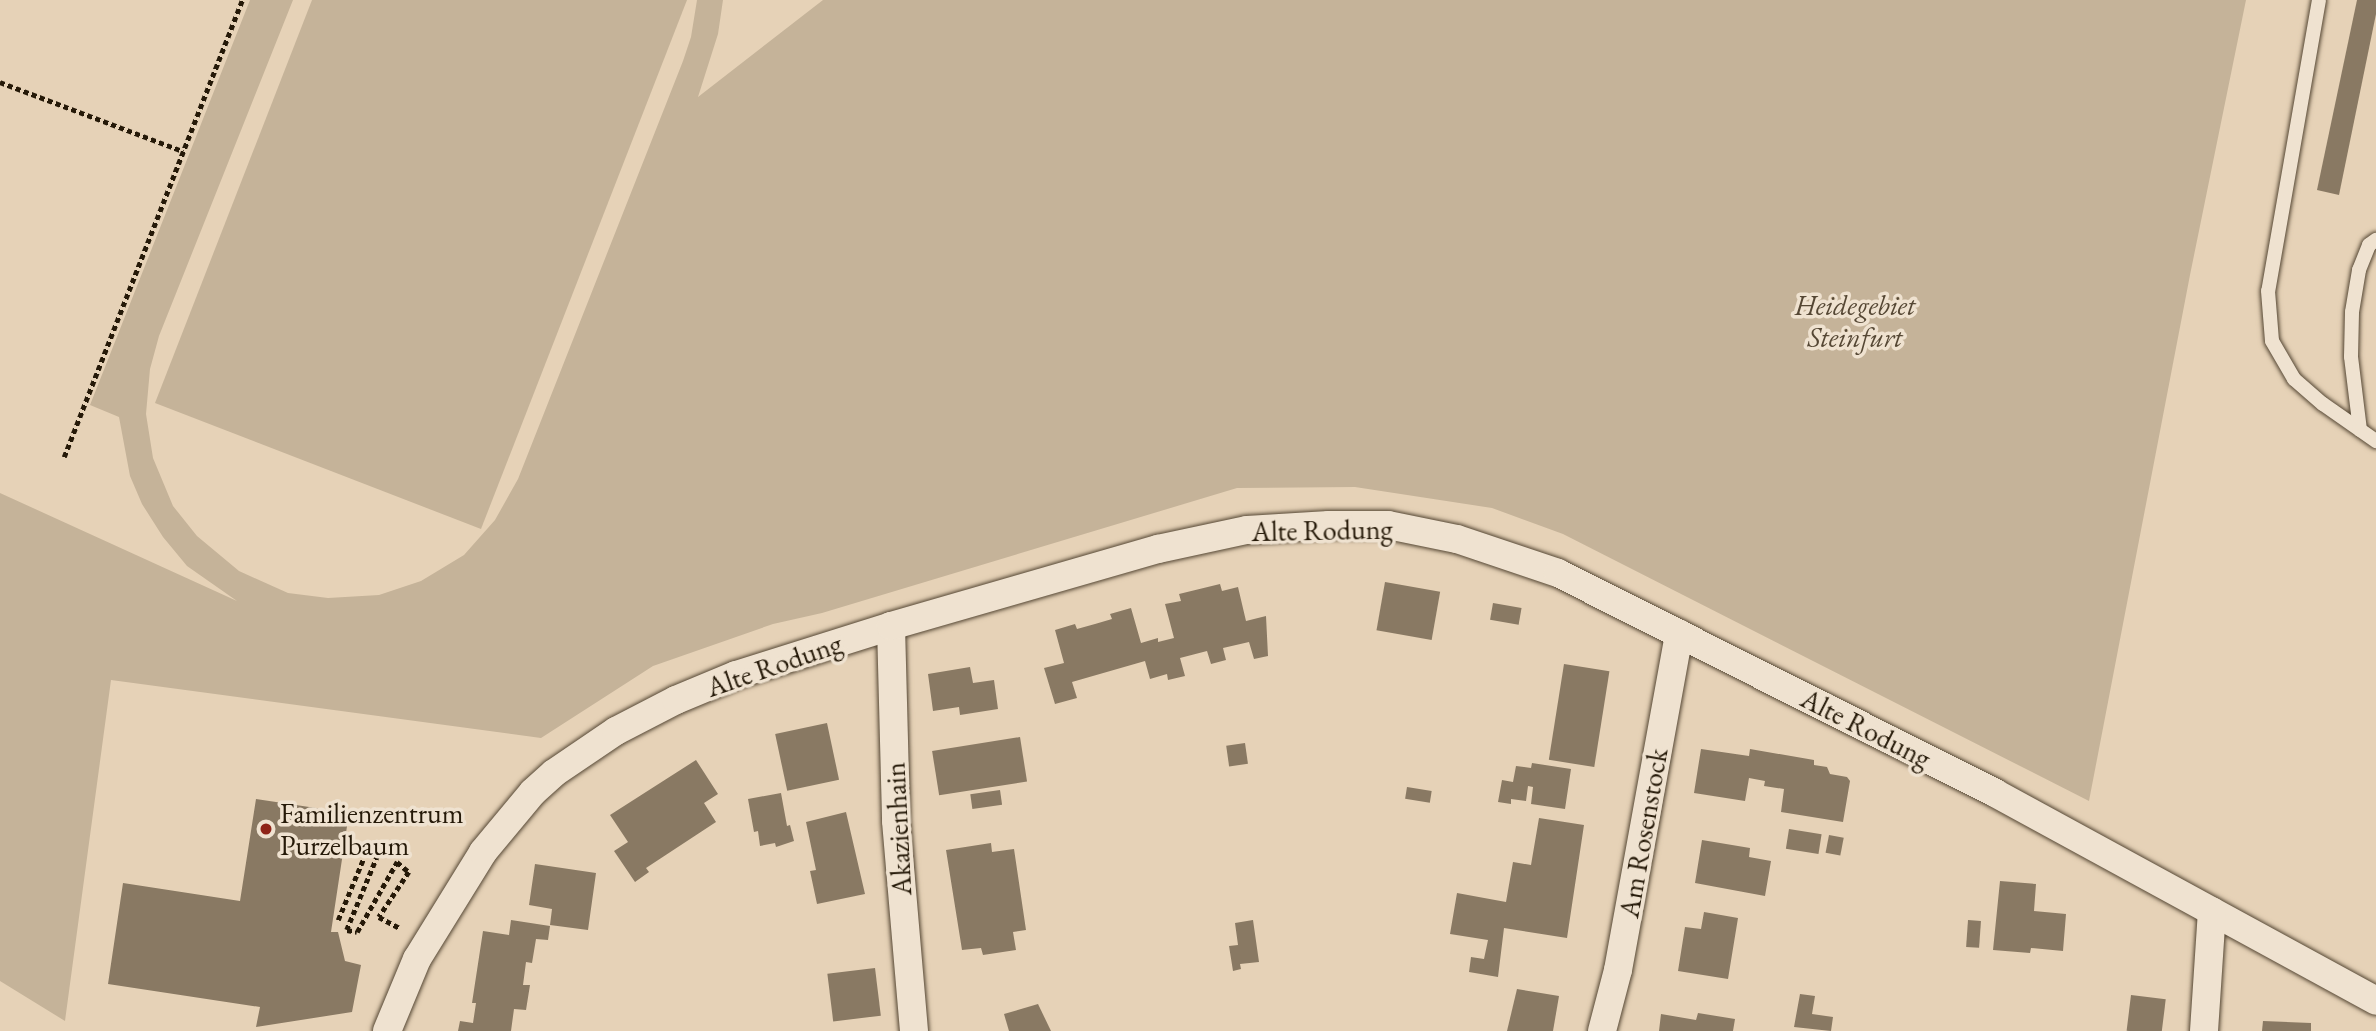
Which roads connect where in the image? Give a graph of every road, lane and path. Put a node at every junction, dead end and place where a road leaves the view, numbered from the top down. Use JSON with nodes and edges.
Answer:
{"nodes":[{"id":1,"x":242,"y":0,"type":"edge"},
{"id":2,"x":2319,"y":0,"type":"edge"},
{"id":3,"x":0,"y":82,"type":"edge"},
{"id":4,"x":183,"y":151,"type":"junction"},
{"id":5,"x":2376,"y":240,"type":"edge"},
{"id":6,"x":2360,"y":430,"type":"junction"},
{"id":7,"x":2376,"y":441,"type":"edge"},
{"id":8,"x":64,"y":457,"type":"dead end"},
{"id":9,"x":891,"y":626,"type":"junction"},
{"id":10,"x":1679,"y":633,"type":"junction"},
{"id":11,"x":2212,"y":911,"type":"junction"},
{"id":12,"x":338,"y":920,"type":"dead end"},
{"id":13,"x":427,"y":942,"type":"junction"},
{"id":14,"x":2376,"y":1001,"type":"edge"},
{"id":15,"x":387,"y":1031,"type":"edge"},
{"id":16,"x":914,"y":1031,"type":"edge"},
{"id":17,"x":1602,"y":1031,"type":"edge"},
{"id":18,"x":2204,"y":1031,"type":"edge"}],
"edges":[{"from":1,"to":4,"type":"path"},
{"from":2,"to":6,"type":"lane"},
{"from":3,"to":4,"type":"path"},
{"from":4,"to":8,"type":"path"},
{"from":5,"to":6,"type":"lane"},
{"from":6,"to":7,"type":"lane"},
{"from":9,"to":10,"type":"street","name":"Alte Rodung"},
{"from":9,"to":13,"type":"street","name":"Alte Rodung"},
{"from":9,"to":16,"type":"street","name":"Akazienhain"},
{"from":10,"to":11,"type":"street","name":"Alte Rodung"},
{"from":10,"to":17,"type":"street","name":"Am Rosenstock"},
{"from":11,"to":14,"type":"street","name":"Alte Rodung"},
{"from":11,"to":18,"type":"street"},
{"from":12,"to":13,"type":"path"},
{"from":13,"to":15,"type":"street","name":"Alte Rodung"}]}
